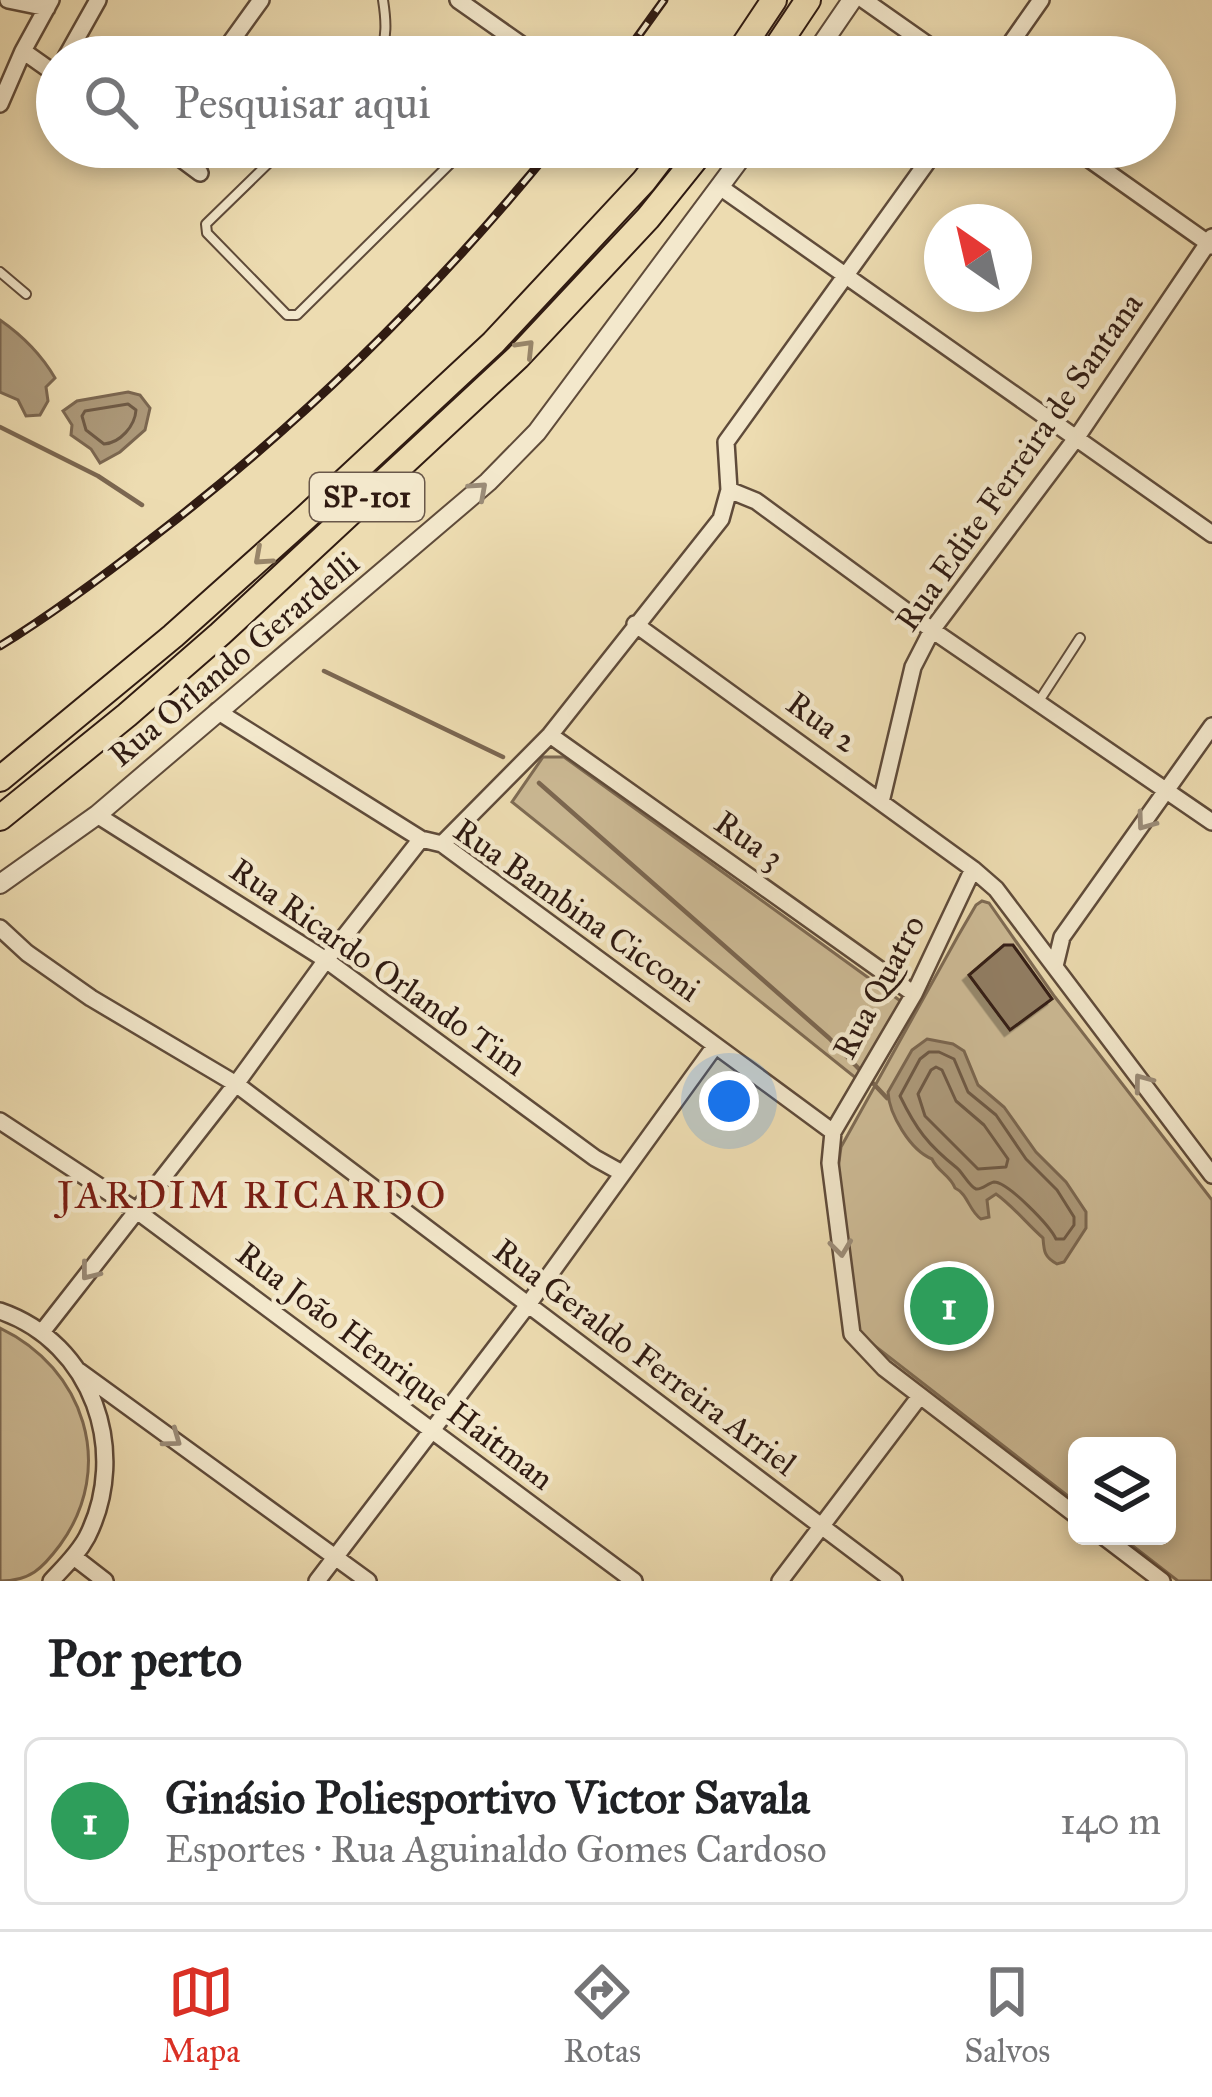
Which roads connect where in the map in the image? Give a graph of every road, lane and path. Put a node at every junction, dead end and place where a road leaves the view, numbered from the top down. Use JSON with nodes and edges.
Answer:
{"nodes":[{"id":1,"x":8,"y":0,"type":"edge"},
{"id":2,"x":98,"y":0,"type":"edge"},
{"id":3,"x":261,"y":0,"type":"edge"},
{"id":4,"x":383,"y":0,"type":"edge"},
{"id":5,"x":458,"y":0,"type":"edge"},
{"id":6,"x":774,"y":0,"type":"edge"},
{"id":7,"x":808,"y":0,"type":"edge"},
{"id":8,"x":851,"y":0,"type":"edge"},
{"id":9,"x":864,"y":0,"type":"edge"},
{"id":10,"x":1041,"y":0,"type":"edge"},
{"id":11,"x":49,"y":4,"type":"edge"},
{"id":12,"x":78,"y":36,"type":"edge"},
{"id":13,"x":235,"y":36,"type":"edge"},
{"id":14,"x":385,"y":36,"type":"edge"},
{"id":15,"x":509,"y":36,"type":"edge"},
{"id":16,"x":750,"y":36,"type":"edge"},
{"id":17,"x":784,"y":36,"type":"edge"},
{"id":18,"x":827,"y":36,"type":"edge"},
{"id":19,"x":915,"y":36,"type":"edge"},
{"id":20,"x":1016,"y":36,"type":"edge"},
{"id":21,"x":23,"y":51,"type":"junction"},
{"id":22,"x":36,"y":60,"type":"edge"},
{"id":23,"x":0,"y":104,"type":"edge"},
{"id":24,"x":193,"y":168,"type":"edge"},
{"id":25,"x":263,"y":168,"type":"edge"},
{"id":26,"x":446,"y":168,"type":"edge"},
{"id":27,"x":654,"y":168,"type":"edge"},
{"id":28,"x":688,"y":168,"type":"edge"},
{"id":29,"x":734,"y":168,"type":"edge"},
{"id":30,"x":923,"y":168,"type":"edge"},
{"id":31,"x":1103,"y":168,"type":"edge"},
{"id":32,"x":200,"y":173,"type":"dead end"},
{"id":33,"x":720,"y":187,"type":"junction"},
{"id":34,"x":1211,"y":242,"type":"edge"},
{"id":35,"x":0,"y":272,"type":"edge"},
{"id":36,"x":848,"y":275,"type":"junction"},
{"id":37,"x":26,"y":294,"type":"dead end"},
{"id":38,"x":1077,"y":437,"type":"junction"},
{"id":39,"x":729,"y":490,"type":"junction"},
{"id":40,"x":1212,"y":534,"type":"edge"},
{"id":41,"x":635,"y":624,"type":"junction"},
{"id":42,"x":932,"y":630,"type":"junction"},
{"id":43,"x":1080,"y":638,"type":"dead end"},
{"id":44,"x":1038,"y":702,"type":"junction"},
{"id":45,"x":217,"y":711,"type":"junction"},
{"id":46,"x":1212,"y":726,"type":"edge"},
{"id":47,"x":550,"y":735,"type":"junction"},
{"id":48,"x":0,"y":779,"type":"edge"},
{"id":49,"x":1168,"y":790,"type":"junction"},
{"id":50,"x":881,"y":802,"type":"junction"},
{"id":51,"x":97,"y":815,"type":"junction"},
{"id":52,"x":0,"y":818,"type":"edge"},
{"id":53,"x":1212,"y":822,"type":"edge"},
{"id":54,"x":421,"y":839,"type":"junction"},
{"id":55,"x":442,"y":844,"type":"junction"},
{"id":56,"x":973,"y":868,"type":"junction"},
{"id":57,"x":0,"y":884,"type":"edge"},
{"id":58,"x":2,"y":931,"type":"edge"},
{"id":59,"x":326,"y":960,"type":"junction"},
{"id":60,"x":1055,"y":966,"type":"junction"},
{"id":61,"x":914,"y":994,"type":"junction"},
{"id":62,"x":715,"y":1046,"type":"junction"},
{"id":63,"x":236,"y":1084,"type":"junction"},
{"id":64,"x":0,"y":1121,"type":"edge"},
{"id":65,"x":833,"y":1132,"type":"junction"},
{"id":66,"x":622,"y":1173,"type":"junction"},
{"id":67,"x":1212,"y":1175,"type":"edge"},
{"id":68,"x":136,"y":1211,"type":"junction"},
{"id":69,"x":527,"y":1306,"type":"junction"},
{"id":70,"x":0,"y":1311,"type":"edge"},
{"id":71,"x":42,"y":1333,"type":"junction"},
{"id":72,"x":79,"y":1371,"type":"junction"},
{"id":73,"x":920,"y":1396,"type":"junction"},
{"id":74,"x":432,"y":1430,"type":"junction"},
{"id":75,"x":1068,"y":1509,"type":"edge"},
{"id":76,"x":822,"y":1528,"type":"junction"},
{"id":77,"x":1115,"y":1545,"type":"edge"},
{"id":78,"x":74,"y":1557,"type":"junction"},
{"id":79,"x":335,"y":1557,"type":"junction"},
{"id":80,"x":51,"y":1581,"type":"edge"},
{"id":81,"x":105,"y":1581,"type":"edge"},
{"id":82,"x":317,"y":1581,"type":"edge"},
{"id":83,"x":368,"y":1581,"type":"edge"},
{"id":84,"x":634,"y":1581,"type":"edge"},
{"id":85,"x":780,"y":1581,"type":"edge"},
{"id":86,"x":894,"y":1581,"type":"edge"},
{"id":87,"x":1162,"y":1581,"type":"edge"}],
"edges":[{"from":1,"to":11,"type":"street"},
{"from":2,"to":12,"type":"street"},
{"from":3,"to":13,"type":"street"},
{"from":4,"to":14,"type":"lane"},
{"from":5,"to":15,"type":"street"},
{"from":6,"to":16,"type":"highway"},
{"from":7,"to":17,"type":"highway"},
{"from":8,"to":18,"type":"street"},
{"from":9,"to":19,"type":"street"},
{"from":10,"to":20,"type":"street"},
{"from":11,"to":21,"type":"street"},
{"from":21,"to":22,"type":"street"},
{"from":21,"to":23,"type":"street"},
{"from":24,"to":32,"type":"street"},
{"from":25,"to":26,"type":"lane"},
{"from":27,"to":48,"type":"highway","number":"SP-101","one_way":true},
{"from":52,"to":28,"type":"highway","number":"SP-101","one_way":true},
{"from":29,"to":33,"type":"street","name":"Rua Orlando Gerardelli"},
{"from":30,"to":36,"type":"street"},
{"from":31,"to":34,"type":"street"},
{"from":33,"to":36,"type":"street"},
{"from":45,"to":33,"type":"street","name":"Rua Orlando Gerardelli","one_way":true},
{"from":34,"to":38,"type":"street","name":"Rua Edite Ferreira de Santana"},
{"from":35,"to":37,"type":"lane"},
{"from":36,"to":38,"type":"street"},
{"from":36,"to":39,"type":"street"},
{"from":38,"to":40,"type":"street"},
{"from":38,"to":42,"type":"street","name":"Rua Edite Ferreira de Santana"},
{"from":39,"to":41,"type":"street"},
{"from":39,"to":42,"type":"street"},
{"from":41,"to":47,"type":"street"},
{"from":41,"to":50,"type":"street","name":"Rua 2"},
{"from":42,"to":44,"type":"street"},
{"from":42,"to":50,"type":"street","name":"Rua Edite Ferreira de Santana"},
{"from":43,"to":44,"type":"lane"},
{"from":44,"to":49,"type":"street"},
{"from":45,"to":51,"type":"street","name":"Rua Orlando Gerardelli"},
{"from":45,"to":54,"type":"street","name":"Rua Bambina Cicconi"},
{"from":46,"to":49,"type":"street"},
{"from":47,"to":55,"type":"street"},
{"from":47,"to":61,"type":"street","name":"Rua 3"},
{"from":49,"to":53,"type":"street"},
{"from":49,"to":60,"type":"street","one_way":true},
{"from":50,"to":56,"type":"street","name":"Rua 2"},
{"from":51,"to":57,"type":"street","name":"Rua Orlando Gerardelli"},
{"from":51,"to":59,"type":"street","name":"Rua Ricardo Orlando Tim"},
{"from":54,"to":55,"type":"street","name":"Rua Bambina Cicconi"},
{"from":54,"to":59,"type":"street"},
{"from":55,"to":62,"type":"street","name":"Rua Bambina Cicconi"},
{"from":56,"to":60,"type":"street","name":"Rua 2"},
{"from":56,"to":61,"type":"street","name":"Rua Quatro"},
{"from":58,"to":63,"type":"street","name":"Rua Geraldo Ferreira Arriel"},
{"from":59,"to":63,"type":"street"},
{"from":59,"to":66,"type":"street","name":"Rua Ricardo Orlando Tim"},
{"from":67,"to":60,"type":"street","name":"Rua 2","one_way":true},
{"from":61,"to":65,"type":"street","name":"Rua Quatro"},
{"from":62,"to":65,"type":"street","name":"Rua Bambina Cicconi"},
{"from":62,"to":66,"type":"street"},
{"from":63,"to":68,"type":"street"},
{"from":63,"to":69,"type":"street","name":"Rua Geraldo Ferreira Arriel"},
{"from":64,"to":68,"type":"street","name":"Rua João Henrique Haitman"},
{"from":65,"to":73,"type":"street","one_way":true},
{"from":66,"to":69,"type":"street"},
{"from":68,"to":71,"type":"street","one_way":true},
{"from":68,"to":74,"type":"street","name":"Rua João Henrique Haitman"},
{"from":69,"to":74,"type":"street"},
{"from":69,"to":76,"type":"street","name":"Rua Geraldo Ferreira Arriel"},
{"from":70,"to":71,"type":"street"},
{"from":71,"to":72,"type":"street"},
{"from":72,"to":78,"type":"street"},
{"from":72,"to":79,"type":"street","one_way":true},
{"from":73,"to":75,"type":"street"},
{"from":73,"to":76,"type":"street"},
{"from":74,"to":79,"type":"street"},
{"from":74,"to":84,"type":"street","name":"Rua João Henrique Haitman"},
{"from":76,"to":85,"type":"street"},
{"from":76,"to":86,"type":"street","name":"Rua Geraldo Ferreira Arriel"},
{"from":77,"to":87,"type":"street"},
{"from":78,"to":80,"type":"street"},
{"from":78,"to":81,"type":"street"},
{"from":79,"to":82,"type":"street"},
{"from":79,"to":83,"type":"street"}]}
